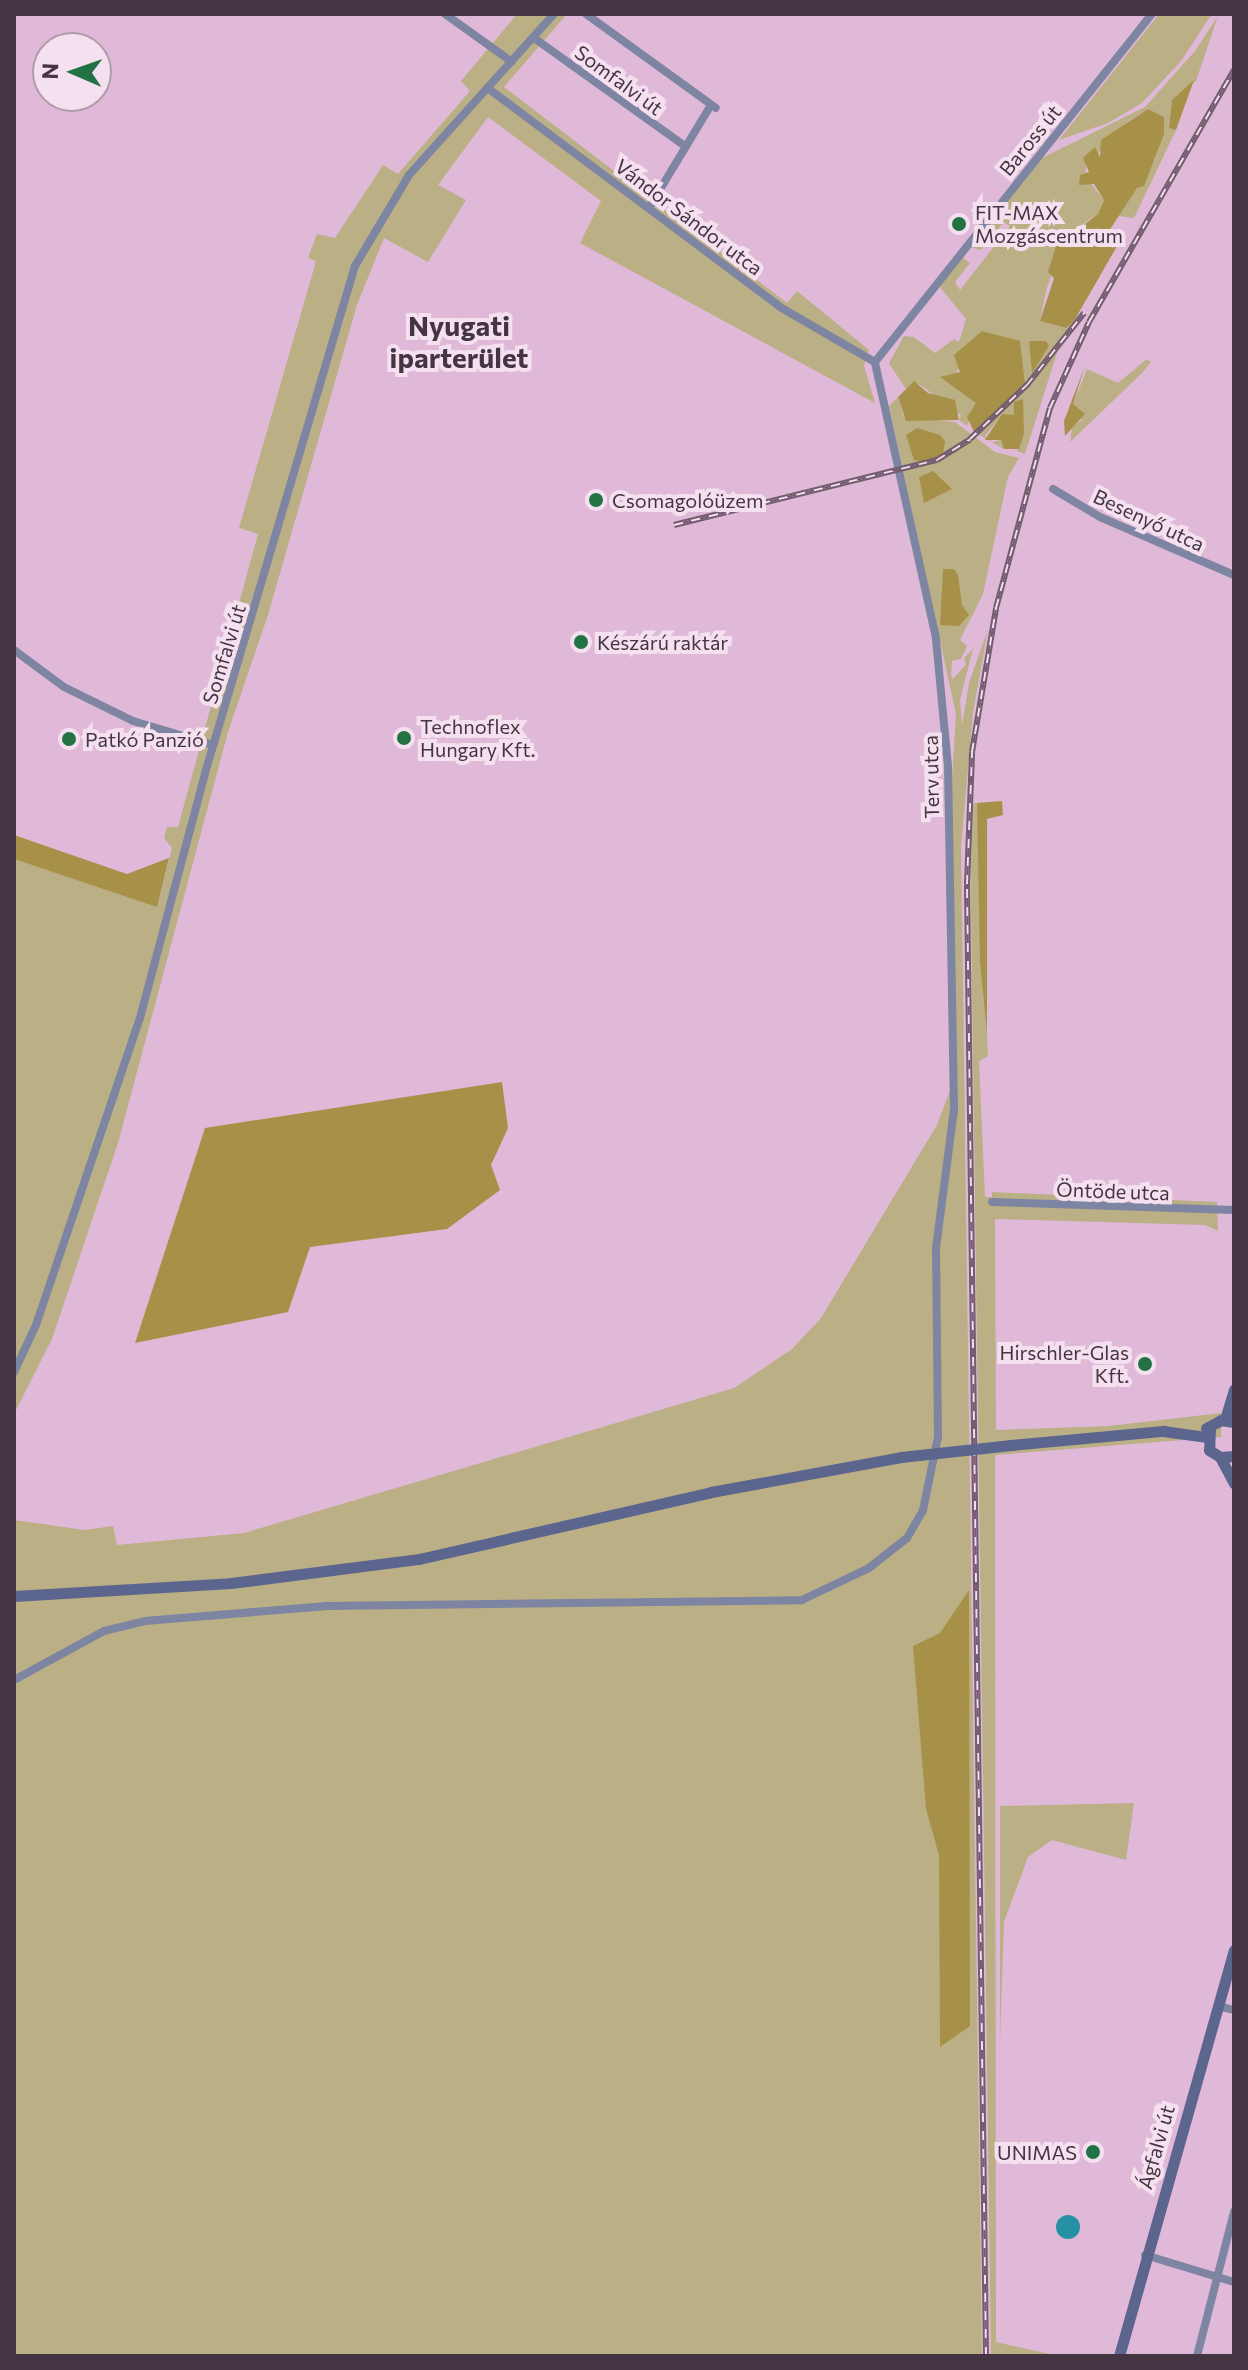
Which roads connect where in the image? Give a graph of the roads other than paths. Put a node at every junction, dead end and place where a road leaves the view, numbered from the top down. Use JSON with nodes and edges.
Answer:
{"nodes":[{"id":1,"x":445,"y":14,"type":"edge"},
{"id":2,"x":554,"y":14,"type":"edge"},
{"id":3,"x":586,"y":14,"type":"edge"},
{"id":4,"x":1152,"y":14,"type":"edge"},
{"id":5,"x":534,"y":38,"type":"junction"},
{"id":6,"x":512,"y":62,"type":"junction"},
{"id":7,"x":489,"y":89,"type":"junction"},
{"id":8,"x":685,"y":146,"type":"junction"},
{"id":9,"x":650,"y":206,"type":"junction"},
{"id":10,"x":875,"y":362,"type":"junction"},
{"id":11,"x":1053,"y":489,"type":"dead end"},
{"id":12,"x":1234,"y":575,"type":"edge"},
{"id":13,"x":14,"y":650,"type":"edge"},
{"id":14,"x":213,"y":745,"type":"junction"},
{"id":15,"x":992,"y":1202,"type":"dead end"},
{"id":16,"x":1234,"y":1210,"type":"edge"},
{"id":17,"x":14,"y":1372,"type":"edge"},
{"id":18,"x":1234,"y":1389,"type":"edge"},
{"id":19,"x":1229,"y":1421,"type":"edge"},
{"id":20,"x":1203,"y":1432,"type":"junction"},
{"id":21,"x":1234,"y":1456,"type":"edge"},
{"id":22,"x":1220,"y":1457,"type":"junction"},
{"id":23,"x":1234,"y":1483,"type":"edge"},
{"id":24,"x":14,"y":1596,"type":"edge"},
{"id":25,"x":14,"y":1680,"type":"edge"},
{"id":26,"x":1234,"y":1950,"type":"edge"},
{"id":27,"x":1221,"y":2007,"type":"junction"},
{"id":28,"x":1234,"y":2010,"type":"edge"},
{"id":29,"x":1234,"y":2212,"type":"edge"},
{"id":30,"x":1145,"y":2255,"type":"junction"},
{"id":31,"x":1215,"y":2276,"type":"junction"},
{"id":32,"x":1234,"y":2282,"type":"edge"},
{"id":33,"x":1119,"y":2356,"type":"edge"},
{"id":34,"x":1197,"y":2356,"type":"edge"}],
"edges":[{"from":1,"to":6,"type":"street"},
{"from":2,"to":5,"type":"street","name":"Somfalvi út"},
{"from":3,"to":8,"type":"street"},
{"from":4,"to":10,"type":"street","name":"Baross út"},
{"from":5,"to":6,"type":"street","name":"Somfalvi út"},
{"from":5,"to":8,"type":"street","name":"Somfalvi út"},
{"from":6,"to":7,"type":"street","name":"Somfalvi út"},
{"from":7,"to":9,"type":"street","name":"Vándor Sándor utca"},
{"from":7,"to":14,"type":"street","name":"Somfalvi út"},
{"from":8,"to":9,"type":"street"},
{"from":9,"to":10,"type":"street","name":"Vándor Sándor utca"},
{"from":10,"to":25,"type":"street","name":"Terv utca"},
{"from":11,"to":12,"type":"street","name":"Besenyő utca"},
{"from":13,"to":14,"type":"street"},
{"from":14,"to":17,"type":"street","name":"Somfalvi út"},
{"from":15,"to":16,"type":"street","name":"Öntöde utca"},
{"from":18,"to":19,"type":"main road"},
{"from":19,"to":20,"type":"main road"},
{"from":20,"to":22,"type":"main road"},
{"from":20,"to":24,"type":"main road","bridge":true},
{"from":21,"to":22,"type":"main road"},
{"from":22,"to":23,"type":"main road"},
{"from":26,"to":27,"type":"main road","name":"Ágfalvi út"},
{"from":27,"to":28,"type":"street"},
{"from":27,"to":30,"type":"main road","name":"Ágfalvi út"},
{"from":29,"to":31,"type":"street"},
{"from":30,"to":31,"type":"street"},
{"from":30,"to":33,"type":"main road","name":"Ágfalvi út"},
{"from":31,"to":32,"type":"street"},
{"from":31,"to":34,"type":"street"}]}
